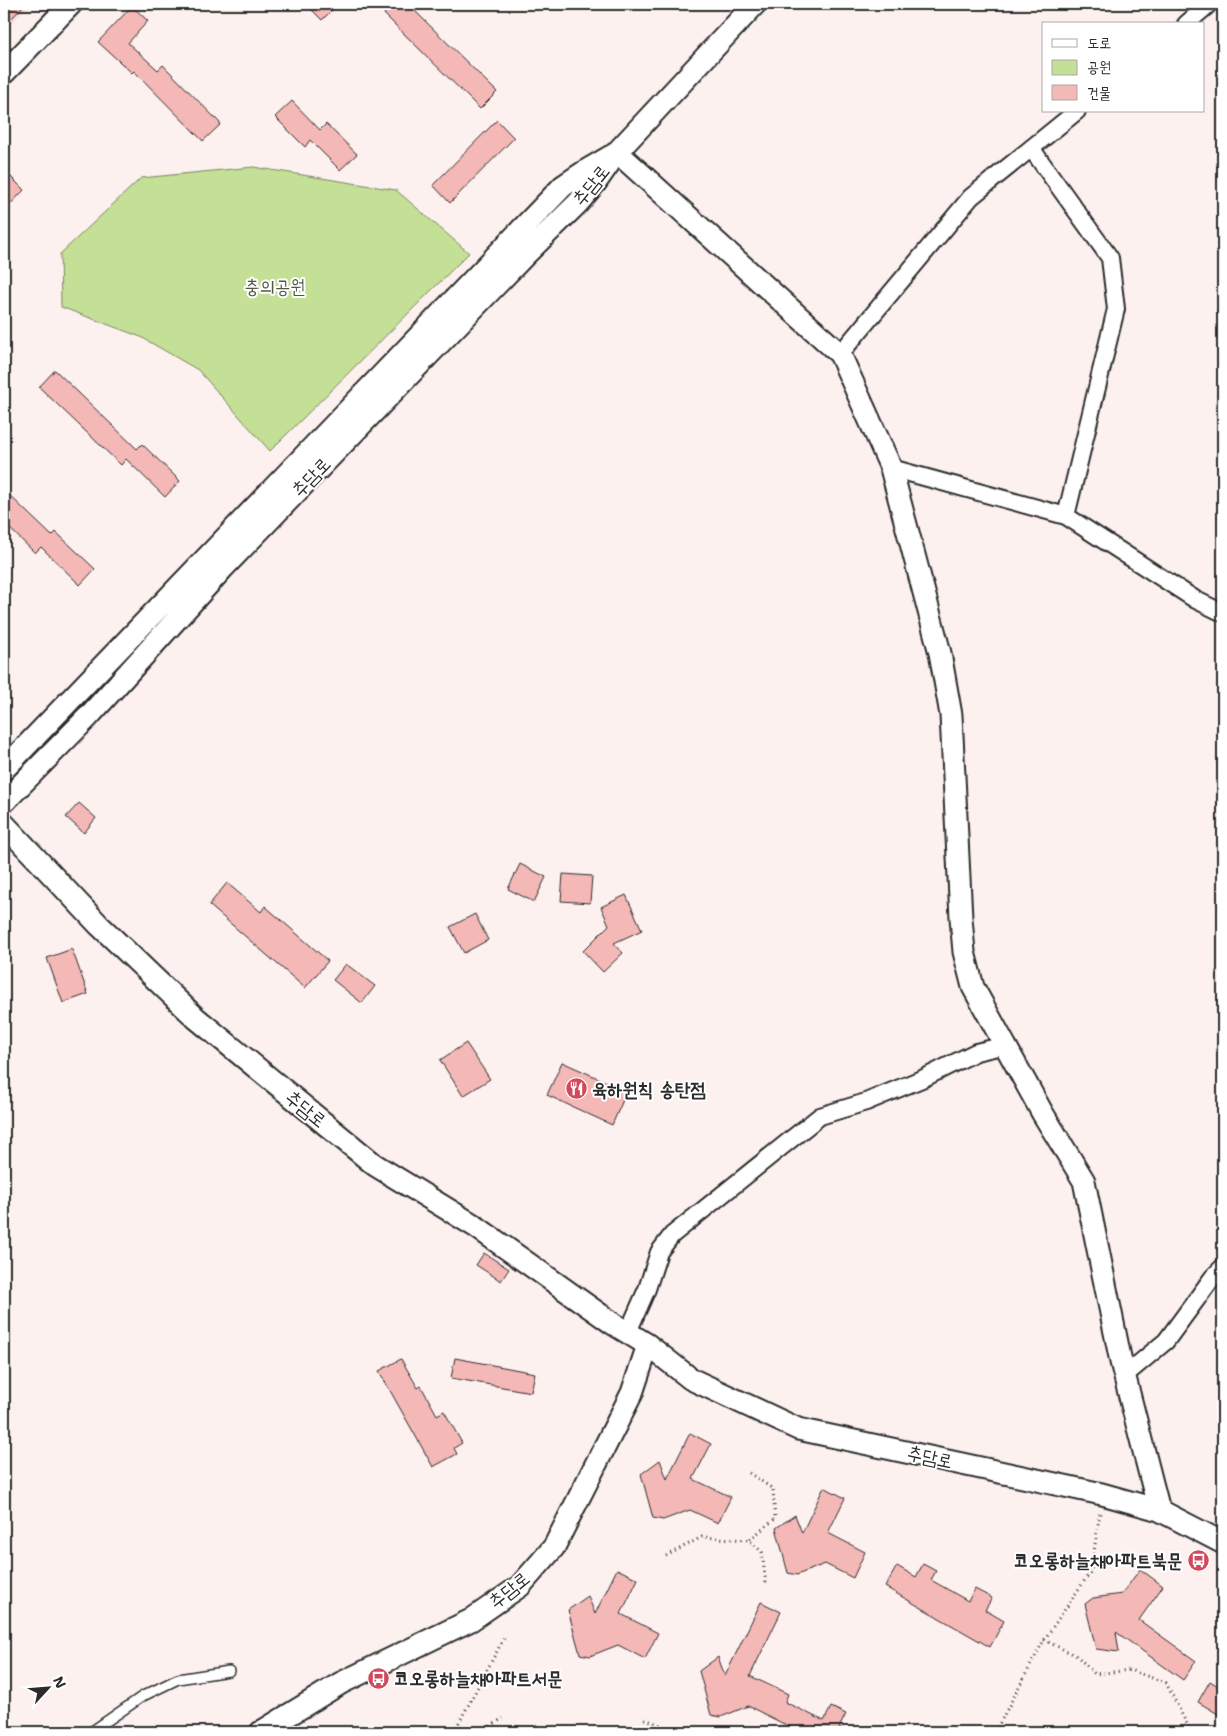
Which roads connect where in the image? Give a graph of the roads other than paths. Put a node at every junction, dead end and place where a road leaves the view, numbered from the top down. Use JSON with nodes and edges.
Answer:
{"nodes":[{"id":1,"x":71,"y":4,"type":"edge"},
{"id":2,"x":755,"y":4,"type":"edge"},
{"id":3,"x":1207,"y":6,"type":"dead end"},
{"id":4,"x":1188,"y":22,"type":"edge"},
{"id":5,"x":4,"y":73,"type":"edge"},
{"id":6,"x":1076,"y":112,"type":"edge"},
{"id":7,"x":1032,"y":148,"type":"junction"},
{"id":8,"x":617,"y":152,"type":"junction"},
{"id":9,"x":840,"y":354,"type":"junction"},
{"id":10,"x":891,"y":468,"type":"junction"},
{"id":11,"x":1066,"y":516,"type":"junction"},
{"id":12,"x":1223,"y":613,"type":"edge"},
{"id":13,"x":4,"y":769,"type":"edge"},
{"id":14,"x":4,"y":802,"type":"edge"},
{"id":15,"x":4,"y":824,"type":"edge"},
{"id":16,"x":1006,"y":1045,"type":"junction"},
{"id":17,"x":1223,"y":1267,"type":"edge"},
{"id":18,"x":628,"y":1332,"type":"junction"},
{"id":19,"x":648,"y":1345,"type":"junction"},
{"id":20,"x":1124,"y":1376,"type":"junction"},
{"id":21,"x":1159,"y":1510,"type":"junction"},
{"id":22,"x":1223,"y":1543,"type":"edge"},
{"id":23,"x":229,"y":1671,"type":"dead end"},
{"id":24,"x":91,"y":1732,"type":"edge"},
{"id":25,"x":261,"y":1732,"type":"edge"}],
"edges":[{"from":1,"to":5,"type":"street"},
{"from":2,"to":8,"type":"street","name":"추담로"},
{"from":3,"to":4,"type":"street"},
{"from":6,"to":7,"type":"street"},
{"from":7,"to":9,"type":"street"},
{"from":7,"to":11,"type":"street"},
{"from":8,"to":9,"type":"street"},
{"from":8,"to":13,"type":"street","name":"추담로"},
{"from":8,"to":14,"type":"street","name":"추담로"},
{"from":9,"to":10,"type":"street"},
{"from":10,"to":11,"type":"street"},
{"from":10,"to":16,"type":"street"},
{"from":11,"to":12,"type":"street"},
{"from":15,"to":18,"type":"street","name":"추담로"},
{"from":16,"to":18,"type":"street"},
{"from":16,"to":20,"type":"street"},
{"from":17,"to":20,"type":"street"},
{"from":18,"to":19,"type":"street","name":"추담로"},
{"from":19,"to":21,"type":"street","name":"추담로"},
{"from":19,"to":25,"type":"street","name":"추담로"},
{"from":20,"to":21,"type":"street"},
{"from":21,"to":22,"type":"street","name":"추담로"},
{"from":23,"to":24,"type":"lane"}]}
